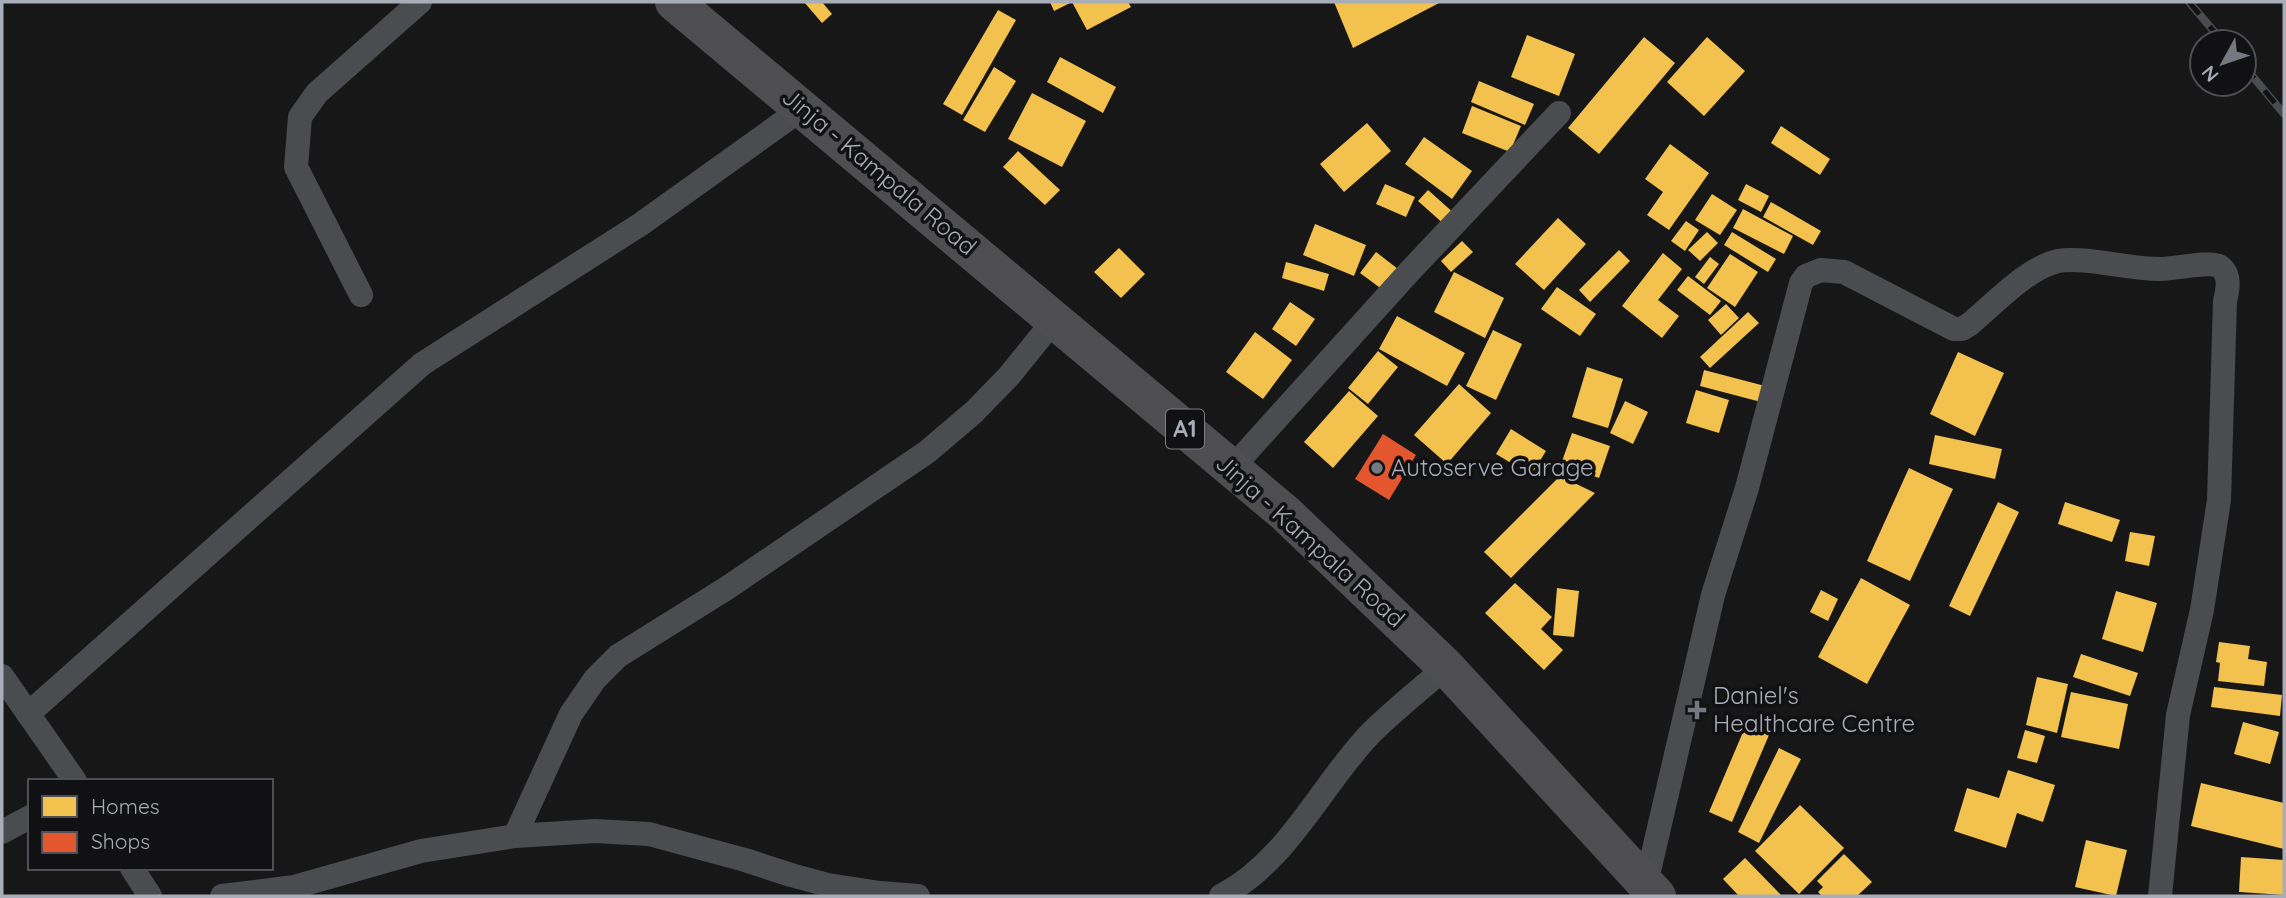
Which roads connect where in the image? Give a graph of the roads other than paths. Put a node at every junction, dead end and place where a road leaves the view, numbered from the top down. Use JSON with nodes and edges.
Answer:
{"nodes":[{"id":1,"x":420,"y":2,"type":"edge"},
{"id":2,"x":674,"y":2,"type":"edge"},
{"id":3,"x":803,"y":108,"type":"junction"},
{"id":4,"x":1559,"y":113,"type":"dead end"},
{"id":5,"x":361,"y":295,"type":"dead end"},
{"id":6,"x":1055,"y":319,"type":"junction"},
{"id":7,"x":1231,"y":468,"type":"junction"},
{"id":8,"x":1446,"y":667,"type":"junction"},
{"id":9,"x":2,"y":676,"type":"edge"},
{"id":10,"x":28,"y":714,"type":"junction"},
{"id":11,"x":74,"y":779,"type":"edge"},
{"id":12,"x":28,"y":818,"type":"edge"},
{"id":13,"x":2,"y":832,"type":"edge"},
{"id":14,"x":515,"y":836,"type":"junction"},
{"id":15,"x":133,"y":870,"type":"edge"},
{"id":16,"x":1652,"y":890,"type":"edge"},
{"id":17,"x":150,"y":896,"type":"edge"},
{"id":18,"x":222,"y":896,"type":"edge"},
{"id":19,"x":918,"y":896,"type":"edge"},
{"id":20,"x":1223,"y":896,"type":"edge"},
{"id":21,"x":2160,"y":896,"type":"edge"}],
"edges":[{"from":1,"to":5,"type":"street"},
{"from":2,"to":3,"type":"highway","name":"Jinja - Kampala Road","number":"A1"},
{"from":3,"to":6,"type":"highway","name":"Jinja - Kampala Road","number":"A1"},
{"from":3,"to":10,"type":"street"},
{"from":4,"to":7,"type":"street"},
{"from":6,"to":7,"type":"highway","name":"Jinja - Kampala Road","number":"A1"},
{"from":6,"to":14,"type":"street"},
{"from":7,"to":8,"type":"highway","name":"Jinja - Kampala Road","number":"A1"},
{"from":8,"to":16,"type":"highway","name":"Jinja - Kampala Road","number":"A1"},
{"from":8,"to":20,"type":"street"},
{"from":9,"to":10,"type":"street"},
{"from":10,"to":11,"type":"street"},
{"from":12,"to":13,"type":"street"},
{"from":14,"to":18,"type":"street"},
{"from":14,"to":19,"type":"street"},
{"from":15,"to":17,"type":"street"},
{"from":16,"to":21,"type":"street"}]}
